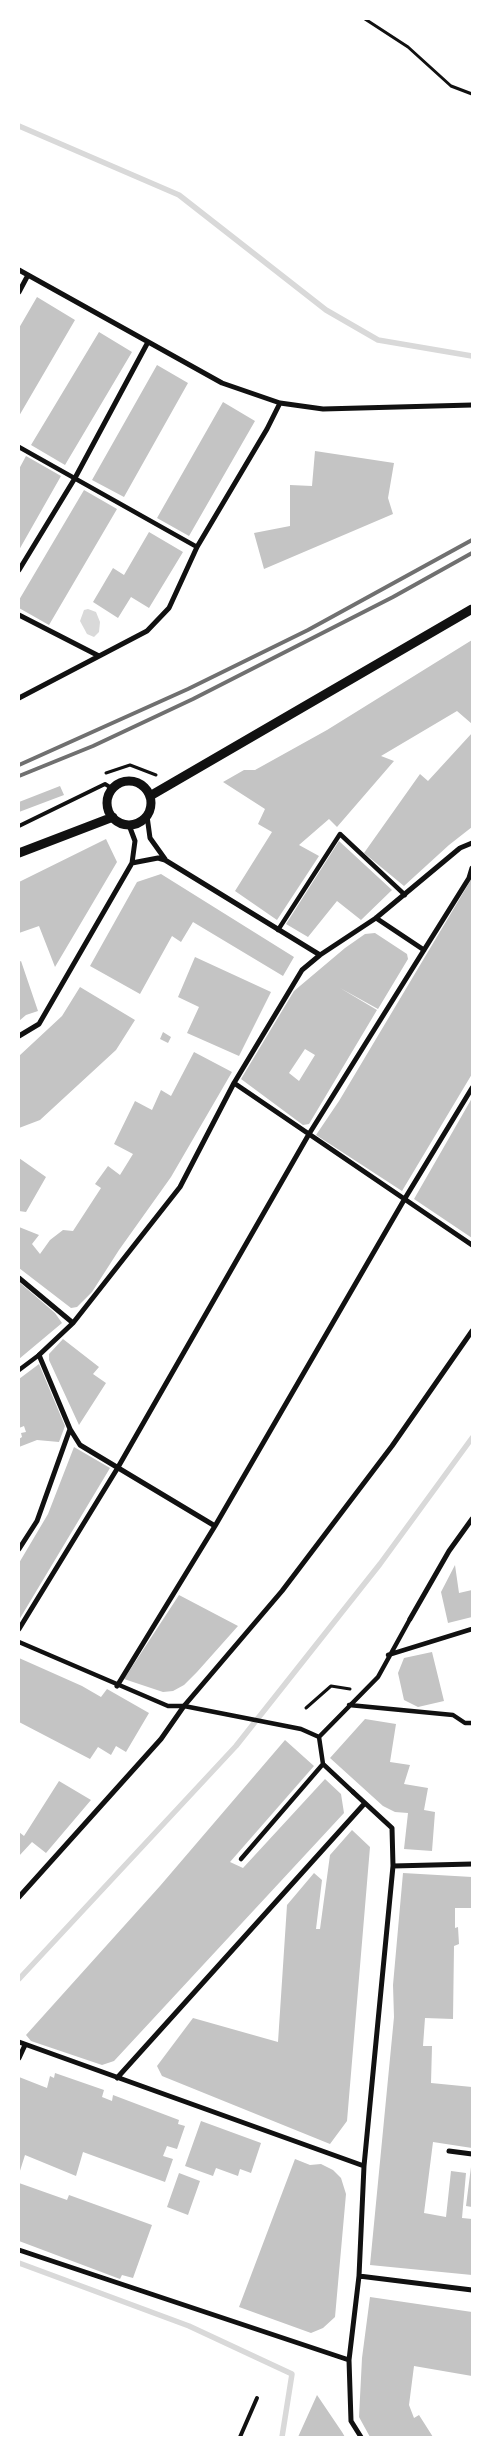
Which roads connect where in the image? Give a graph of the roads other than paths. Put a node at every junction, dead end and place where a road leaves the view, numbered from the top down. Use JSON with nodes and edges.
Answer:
{"nodes":[{"id":1,"x":19,"y":270,"type":"edge"},
{"id":2,"x":28,"y":275,"type":"junction"},
{"id":3,"x":19,"y":292,"type":"edge"},
{"id":4,"x":148,"y":342,"type":"junction"},
{"id":5,"x":280,"y":403,"type":"junction"},
{"id":6,"x":472,"y":405,"type":"edge"},
{"id":7,"x":19,"y":447,"type":"edge"},
{"id":8,"x":75,"y":478,"type":"junction"},
{"id":9,"x":197,"y":547,"type":"junction"},
{"id":10,"x":19,"y":570,"type":"edge"},
{"id":11,"x":472,"y":609,"type":"edge"},
{"id":12,"x":19,"y":615,"type":"edge"},
{"id":13,"x":99,"y":656,"type":"junction"},
{"id":14,"x":19,"y":698,"type":"edge"},
{"id":15,"x":113,"y":789,"type":"junction"},
{"id":16,"x":150,"y":796,"type":"junction"},
{"id":17,"x":147,"y":816,"type":"junction"},
{"id":18,"x":113,"y":818,"type":"junction"},
{"id":19,"x":129,"y":825,"type":"junction"},
{"id":20,"x":19,"y":826,"type":"edge"},
{"id":21,"x":472,"y":844,"type":"edge"},
{"id":22,"x":19,"y":853,"type":"edge"},
{"id":23,"x":165,"y":860,"type":"junction"},
{"id":24,"x":132,"y":863,"type":"junction"},
{"id":25,"x":472,"y":868,"type":"edge"},
{"id":26,"x":405,"y":895,"type":"junction"},
{"id":27,"x":376,"y":918,"type":"junction"},
{"id":28,"x":278,"y":930,"type":"junction"},
{"id":29,"x":424,"y":950,"type":"junction"},
{"id":30,"x":320,"y":955,"type":"junction"},
{"id":31,"x":19,"y":1036,"type":"edge"},
{"id":32,"x":234,"y":1083,"type":"junction"},
{"id":33,"x":472,"y":1088,"type":"edge"},
{"id":34,"x":308,"y":1134,"type":"junction"},
{"id":35,"x":404,"y":1200,"type":"junction"},
{"id":36,"x":472,"y":1245,"type":"edge"},
{"id":37,"x":19,"y":1278,"type":"edge"},
{"id":38,"x":73,"y":1323,"type":"junction"},
{"id":39,"x":472,"y":1331,"type":"edge"},
{"id":40,"x":39,"y":1355,"type":"junction"},
{"id":41,"x":19,"y":1370,"type":"edge"},
{"id":42,"x":70,"y":1429,"type":"junction"},
{"id":43,"x":117,"y":1469,"type":"junction"},
{"id":44,"x":472,"y":1519,"type":"edge"},
{"id":45,"x":215,"y":1526,"type":"junction"},
{"id":46,"x":19,"y":1548,"type":"edge"},
{"id":47,"x":410,"y":1619,"type":"joint"},
{"id":48,"x":19,"y":1629,"type":"edge"},
{"id":49,"x":472,"y":1629,"type":"edge"},
{"id":50,"x":19,"y":1642,"type":"edge"},
{"id":51,"x":388,"y":1655,"type":"junction"},
{"id":52,"x":117,"y":1686,"type":"junction"},
{"id":53,"x":349,"y":1705,"type":"junction"},
{"id":54,"x":184,"y":1706,"type":"junction"},
{"id":55,"x":472,"y":1723,"type":"edge"},
{"id":56,"x":319,"y":1737,"type":"junction"},
{"id":57,"x":323,"y":1764,"type":"junction"},
{"id":58,"x":353,"y":1792,"type":"joint"},
{"id":59,"x":365,"y":1803,"type":"junction"},
{"id":60,"x":241,"y":1859,"type":"dead end"},
{"id":61,"x":472,"y":1864,"type":"edge"},
{"id":62,"x":393,"y":1866,"type":"junction"},
{"id":63,"x":19,"y":1897,"type":"edge"},
{"id":64,"x":19,"y":2042,"type":"edge"},
{"id":65,"x":25,"y":2045,"type":"junction"},
{"id":66,"x":19,"y":2058,"type":"edge"},
{"id":67,"x":118,"y":2078,"type":"junction"},
{"id":68,"x":450,"y":2152,"type":"dead end"},
{"id":69,"x":472,"y":2154,"type":"edge"},
{"id":70,"x":364,"y":2166,"type":"junction"},
{"id":71,"x":19,"y":2250,"type":"edge"},
{"id":72,"x":359,"y":2276,"type":"junction"},
{"id":73,"x":472,"y":2290,"type":"edge"},
{"id":74,"x":349,"y":2360,"type":"junction"},
{"id":75,"x":256,"y":2398,"type":"dead end"},
{"id":76,"x":240,"y":2437,"type":"edge"},
{"id":77,"x":361,"y":2437,"type":"edge"}],
"edges":[{"from":1,"to":2,"type":"street"},
{"from":2,"to":3,"type":"street"},
{"from":2,"to":4,"type":"street"},
{"from":4,"to":5,"type":"street"},
{"from":4,"to":8,"type":"street"},
{"from":5,"to":6,"type":"street"},
{"from":5,"to":9,"type":"street"},
{"from":7,"to":8,"type":"street"},
{"from":8,"to":9,"type":"street"},
{"from":8,"to":10,"type":"street"},
{"from":9,"to":13,"type":"street"},
{"from":11,"to":16,"type":"street"},
{"from":12,"to":13,"type":"street"},
{"from":13,"to":14,"type":"street"},
{"from":15,"to":16,"type":"street"},
{"from":15,"to":18,"type":"street"},
{"from":15,"to":20,"type":"lane"},
{"from":16,"to":17,"type":"street"},
{"from":17,"to":19,"type":"street"},
{"from":17,"to":23,"type":"street"},
{"from":18,"to":19,"type":"street"},
{"from":18,"to":22,"type":"street"},
{"from":19,"to":24,"type":"street"},
{"from":21,"to":26,"type":"street"},
{"from":23,"to":24,"type":"street"},
{"from":23,"to":28,"type":"street"},
{"from":24,"to":31,"type":"street"},
{"from":25,"to":29,"type":"street"},
{"from":26,"to":27,"type":"street"},
{"from":26,"to":28,"type":"street"},
{"from":27,"to":29,"type":"street"},
{"from":27,"to":30,"type":"street"},
{"from":28,"to":30,"type":"street"},
{"from":29,"to":34,"type":"street"},
{"from":30,"to":32,"type":"street"},
{"from":32,"to":34,"type":"street"},
{"from":32,"to":38,"type":"street"},
{"from":33,"to":35,"type":"street"},
{"from":34,"to":35,"type":"street"},
{"from":34,"to":43,"type":"street"},
{"from":35,"to":36,"type":"street"},
{"from":35,"to":45,"type":"street"},
{"from":37,"to":38,"type":"street"},
{"from":38,"to":40,"type":"street"},
{"from":39,"to":54,"type":"street"},
{"from":40,"to":41,"type":"street"},
{"from":40,"to":42,"type":"street"},
{"from":42,"to":43,"type":"street"},
{"from":42,"to":46,"type":"street"},
{"from":43,"to":45,"type":"street"},
{"from":43,"to":48,"type":"street"},
{"from":44,"to":47,"type":"street"},
{"from":45,"to":52,"type":"street"},
{"from":47,"to":51,"type":"street"},
{"from":49,"to":51,"type":"street"},
{"from":50,"to":52,"type":"street"},
{"from":51,"to":53,"type":"street"},
{"from":52,"to":54,"type":"street"},
{"from":53,"to":55,"type":"street"},
{"from":53,"to":56,"type":"street"},
{"from":54,"to":56,"type":"street"},
{"from":54,"to":63,"type":"street"},
{"from":56,"to":57,"type":"street"},
{"from":57,"to":58,"type":"street"},
{"from":57,"to":60,"type":"street"},
{"from":58,"to":59,"type":"street"},
{"from":59,"to":62,"type":"street"},
{"from":59,"to":67,"type":"street"},
{"from":61,"to":62,"type":"street"},
{"from":62,"to":70,"type":"street"},
{"from":64,"to":65,"type":"street"},
{"from":65,"to":66,"type":"street"},
{"from":65,"to":67,"type":"street"},
{"from":67,"to":70,"type":"street"},
{"from":68,"to":69,"type":"street"},
{"from":70,"to":72,"type":"street"},
{"from":71,"to":74,"type":"street"},
{"from":72,"to":73,"type":"street"},
{"from":72,"to":74,"type":"street"},
{"from":74,"to":77,"type":"street"},
{"from":75,"to":76,"type":"lane"}]}
